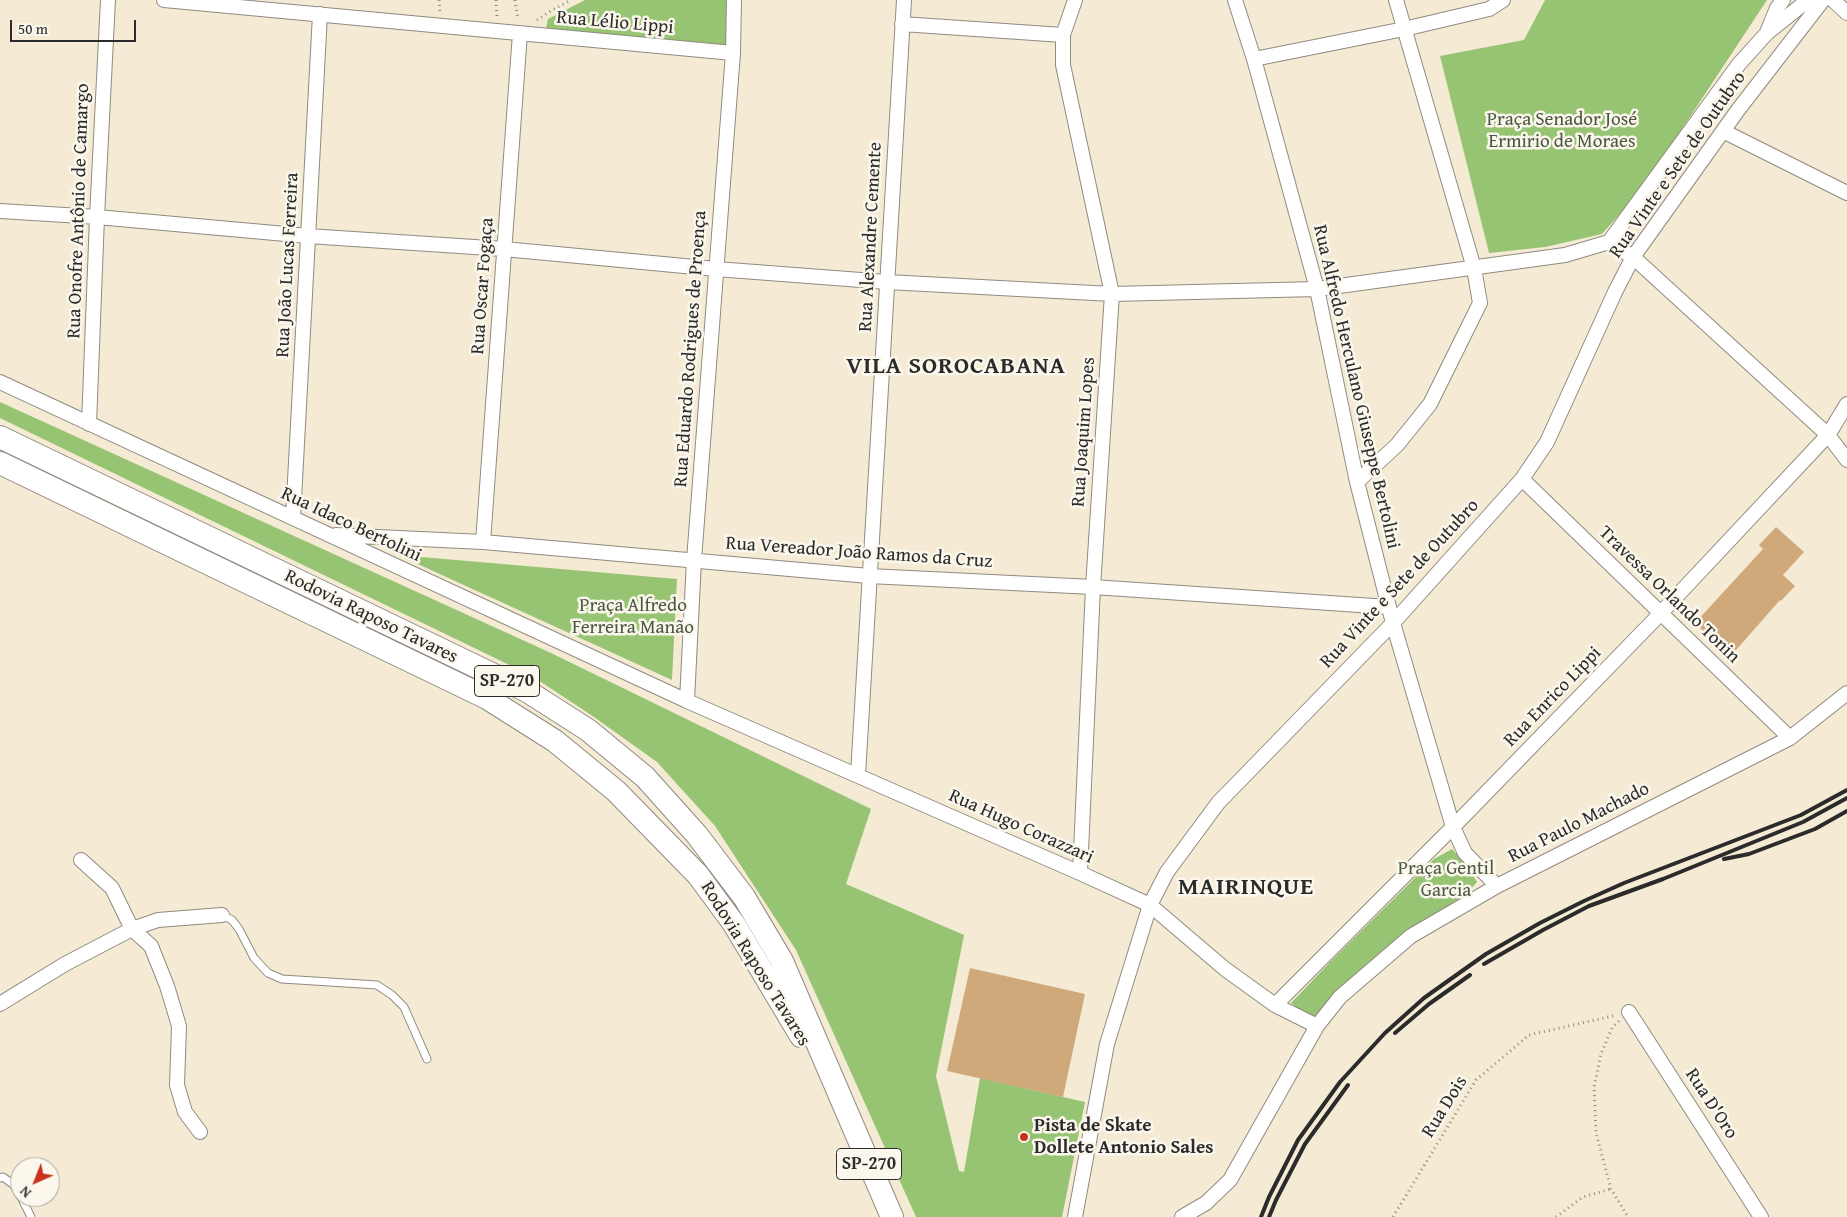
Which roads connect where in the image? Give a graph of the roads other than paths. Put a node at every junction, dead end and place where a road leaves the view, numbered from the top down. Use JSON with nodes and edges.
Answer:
{"nodes":[{"id":1,"x":108,"y":0,"type":"edge"},
{"id":2,"x":164,"y":0,"type":"edge"},
{"id":3,"x":734,"y":0,"type":"edge"},
{"id":4,"x":904,"y":0,"type":"edge"},
{"id":5,"x":1075,"y":0,"type":"edge"},
{"id":6,"x":1235,"y":0,"type":"edge"},
{"id":7,"x":1396,"y":0,"type":"edge"},
{"id":8,"x":1502,"y":0,"type":"edge"},
{"id":9,"x":1783,"y":0,"type":"edge"},
{"id":10,"x":1808,"y":0,"type":"edge"},
{"id":11,"x":1823,"y":0,"type":"edge"},
{"id":12,"x":1833,"y":0,"type":"edge"},
{"id":13,"x":1847,"y":13,"type":"edge"},
{"id":14,"x":320,"y":14,"type":"junction"},
{"id":15,"x":902,"y":24,"type":"junction"},
{"id":16,"x":1404,"y":29,"type":"junction"},
{"id":17,"x":520,"y":33,"type":"junction"},
{"id":18,"x":1767,"y":33,"type":"junction"},
{"id":19,"x":1063,"y":36,"type":"junction"},
{"id":20,"x":733,"y":53,"type":"junction"},
{"id":21,"x":1254,"y":59,"type":"junction"},
{"id":22,"x":1723,"y":131,"type":"junction"},
{"id":23,"x":1847,"y":193,"type":"edge"},
{"id":24,"x":0,"y":211,"type":"edge"},
{"id":25,"x":97,"y":217,"type":"junction"},
{"id":26,"x":308,"y":236,"type":"junction"},
{"id":27,"x":1609,"y":242,"type":"junction"},
{"id":28,"x":504,"y":249,"type":"junction"},
{"id":29,"x":1632,"y":257,"type":"junction"},
{"id":30,"x":716,"y":268,"type":"junction"},
{"id":31,"x":1474,"y":268,"type":"junction"},
{"id":32,"x":887,"y":282,"type":"junction"},
{"id":33,"x":1317,"y":289,"type":"junction"},
{"id":34,"x":1112,"y":294,"type":"junction"},
{"id":35,"x":0,"y":382,"type":"edge"},
{"id":36,"x":1847,"y":404,"type":"edge"},
{"id":37,"x":89,"y":424,"type":"junction"},
{"id":38,"x":1828,"y":435,"type":"junction"},
{"id":39,"x":0,"y":438,"type":"edge"},
{"id":40,"x":1847,"y":460,"type":"edge"},
{"id":41,"x":0,"y":463,"type":"edge"},
{"id":42,"x":1522,"y":479,"type":"junction"},
{"id":43,"x":1357,"y":482,"type":"junction"},
{"id":44,"x":293,"y":518,"type":"junction"},
{"id":45,"x":327,"y":534,"type":"junction"},
{"id":46,"x":483,"y":542,"type":"junction"},
{"id":47,"x":694,"y":560,"type":"junction"},
{"id":48,"x":870,"y":576,"type":"junction"},
{"id":49,"x":1093,"y":587,"type":"junction"},
{"id":50,"x":1389,"y":607,"type":"junction"},
{"id":51,"x":1660,"y":614,"type":"junction"},
{"id":52,"x":1393,"y":623,"type":"junction"},
{"id":53,"x":1847,"y":693,"type":"edge"},
{"id":54,"x":686,"y":701,"type":"junction"},
{"id":55,"x":1790,"y":738,"type":"junction"},
{"id":56,"x":858,"y":775,"type":"junction"},
{"id":57,"x":1453,"y":827,"type":"junction"},
{"id":58,"x":81,"y":860,"type":"dead end"},
{"id":59,"x":1080,"y":873,"type":"junction"},
{"id":60,"x":1496,"y":886,"type":"junction"},
{"id":61,"x":1150,"y":906,"type":"junction"},
{"id":62,"x":222,"y":915,"type":"joint"},
{"id":63,"x":132,"y":930,"type":"junction"},
{"id":64,"x":0,"y":1004,"type":"edge"},
{"id":65,"x":1275,"y":1005,"type":"junction"},
{"id":66,"x":1629,"y":1012,"type":"road end"},
{"id":67,"x":1317,"y":1026,"type":"junction"},
{"id":68,"x":427,"y":1059,"type":"dead end"},
{"id":69,"x":846,"y":1112,"type":"junction"},
{"id":70,"x":200,"y":1132,"type":"dead end"},
{"id":71,"x":892,"y":1217,"type":"edge"},
{"id":72,"x":1075,"y":1217,"type":"edge"},
{"id":73,"x":1182,"y":1217,"type":"edge"},
{"id":74,"x":1761,"y":1217,"type":"edge"}],
"edges":[{"from":1,"to":25,"type":"street","name":"Rua Onofre Antônio de Camargo"},
{"from":2,"to":14,"type":"street","name":"Rua Lélio Lippi"},
{"from":3,"to":20,"type":"street","name":"Rua Eduardo Rodrigues de Proença"},
{"from":4,"to":15,"type":"street","name":"Rua Alexandre Cemente"},
{"from":5,"to":19,"type":"street","name":"Rua Joaquim Lopes"},
{"from":6,"to":21,"type":"street","name":"Rua Alfredo Herculano Giuseppe Bertolini"},
{"from":7,"to":16,"type":"street"},
{"from":8,"to":16,"type":"street"},
{"from":9,"to":18,"type":"street","name":"Rua Vinte e Sete de Outubro"},
{"from":10,"to":18,"type":"street","name":"Rua Vinte e Sete de Outubro"},
{"from":11,"to":22,"type":"street","name":"Rua Vinte e Sete de Outubro"},
{"from":12,"to":13,"type":"street"},
{"from":14,"to":17,"type":"street","name":"Rua Lélio Lippi"},
{"from":14,"to":26,"type":"street","name":"Rua João Lucas Ferreira"},
{"from":15,"to":19,"type":"street"},
{"from":15,"to":32,"type":"street","name":"Rua Alexandre Cemente"},
{"from":16,"to":21,"type":"street"},
{"from":16,"to":31,"type":"street"},
{"from":17,"to":20,"type":"street","name":"Rua Lélio Lippi"},
{"from":17,"to":28,"type":"street","name":"Rua Oscar Fogaça"},
{"from":18,"to":27,"type":"street","name":"Rua Vinte e Sete de Outubro"},
{"from":19,"to":34,"type":"street","name":"Rua Joaquim Lopes"},
{"from":20,"to":30,"type":"street","name":"Rua Eduardo Rodrigues de Proença"},
{"from":21,"to":33,"type":"street","name":"Rua Alfredo Herculano Giuseppe Bertolini"},
{"from":22,"to":23,"type":"street"},
{"from":22,"to":29,"type":"street","name":"Rua Vinte e Sete de Outubro"},
{"from":24,"to":25,"type":"street"},
{"from":25,"to":26,"type":"street"},
{"from":25,"to":37,"type":"street","name":"Rua Onofre Antônio de Camargo"},
{"from":26,"to":28,"type":"street"},
{"from":26,"to":44,"type":"street","name":"Rua João Lucas Ferreira"},
{"from":27,"to":29,"type":"street"},
{"from":27,"to":31,"type":"street"},
{"from":28,"to":30,"type":"street"},
{"from":28,"to":46,"type":"street","name":"Rua Oscar Fogaça"},
{"from":29,"to":38,"type":"street"},
{"from":29,"to":42,"type":"street","name":"Rua Vinte e Sete de Outubro"},
{"from":30,"to":32,"type":"street"},
{"from":30,"to":47,"type":"street","name":"Rua Eduardo Rodrigues de Proença"},
{"from":31,"to":33,"type":"street"},
{"from":31,"to":43,"type":"street"},
{"from":32,"to":34,"type":"street"},
{"from":32,"to":48,"type":"street","name":"Rua Alexandre Cemente"},
{"from":33,"to":34,"type":"street"},
{"from":33,"to":43,"type":"street","name":"Rua Alfredo Herculano Giuseppe Bertolini"},
{"from":34,"to":49,"type":"street","name":"Rua Joaquim Lopes"},
{"from":35,"to":37,"type":"street","name":"Rua Idaco Bertolini"},
{"from":36,"to":38,"type":"street","name":"Rua Enrico Lippi"},
{"from":37,"to":44,"type":"street","name":"Rua Idaco Bertolini"},
{"from":38,"to":40,"type":"street"},
{"from":38,"to":51,"type":"street","name":"Rua Enrico Lippi"},
{"from":39,"to":69,"type":"highway","name":"Rodovia Raposo Tavares","number":"SP-270"},
{"from":41,"to":69,"type":"highway","name":"Rodovia Raposo Tavares","number":"SP-270"},
{"from":42,"to":51,"type":"street","name":"Travessa Orlando Tonin"},
{"from":42,"to":52,"type":"street","name":"Rua Vinte e Sete de Outubro"},
{"from":43,"to":50,"type":"street","name":"Rua Alfredo Herculano Giuseppe Bertolini"},
{"from":44,"to":45,"type":"street","name":"Rua Idaco Bertolini"},
{"from":45,"to":46,"type":"street","name":"Rua Vereador João Ramos da Cruz"},
{"from":45,"to":54,"type":"street","name":"Rua Idaco Bertolini"},
{"from":46,"to":47,"type":"street","name":"Rua Vereador João Ramos da Cruz"},
{"from":47,"to":48,"type":"street","name":"Rua Vereador João Ramos da Cruz"},
{"from":47,"to":54,"type":"street","name":"Rua Eduardo Rodrigues de Proença"},
{"from":48,"to":49,"type":"street","name":"Rua Vereador João Ramos da Cruz"},
{"from":48,"to":56,"type":"street","name":"Rua Alexandre Cemente"},
{"from":49,"to":50,"type":"street","name":"Rua Vereador João Ramos da Cruz"},
{"from":49,"to":59,"type":"street","name":"Rua Joaquim Lopes"},
{"from":50,"to":52,"type":"street","name":"Rua Alfredo Herculano Giuseppe Bertolini"},
{"from":51,"to":55,"type":"street","name":"Travessa Orlando Tonin"},
{"from":51,"to":57,"type":"street","name":"Rua Enrico Lippi"},
{"from":52,"to":57,"type":"street","name":"Rua Alfredo Herculano Giuseppe Bertolini"},
{"from":52,"to":61,"type":"street","name":"Rua Vinte e Sete de Outubro"},
{"from":53,"to":55,"type":"street","name":"Rua Paulo Machado"},
{"from":54,"to":56,"type":"street","name":"Rua Hugo Corazzari"},
{"from":55,"to":60,"type":"street","name":"Rua Paulo Machado"},
{"from":56,"to":59,"type":"street","name":"Rua Hugo Corazzari"},
{"from":57,"to":60,"type":"street","name":"Rua Alfredo Herculano Giuseppe Bertolini"},
{"from":57,"to":65,"type":"street","name":"Rua Enrico Lippi"},
{"from":58,"to":63,"type":"street"},
{"from":59,"to":61,"type":"street","name":"Rua Hugo Corazzari"},
{"from":60,"to":67,"type":"street","name":"Rua Paulo Machado"},
{"from":61,"to":65,"type":"street","name":"Rua Hugo Corazzari"},
{"from":61,"to":72,"type":"street","name":"Rua Vinte e Sete de Outubro"},
{"from":62,"to":63,"type":"street"},
{"from":62,"to":68,"type":"lane"},
{"from":63,"to":64,"type":"street"},
{"from":63,"to":70,"type":"street"},
{"from":65,"to":67,"type":"street","name":"Rua Hugo Corazzari"},
{"from":66,"to":74,"type":"street","name":"Rua D'Oro"},
{"from":67,"to":73,"type":"street","name":"Rua Paulo Machado"},
{"from":69,"to":71,"type":"highway","name":"Rodovia Raposo Tavares","number":"SP-270"}]}
